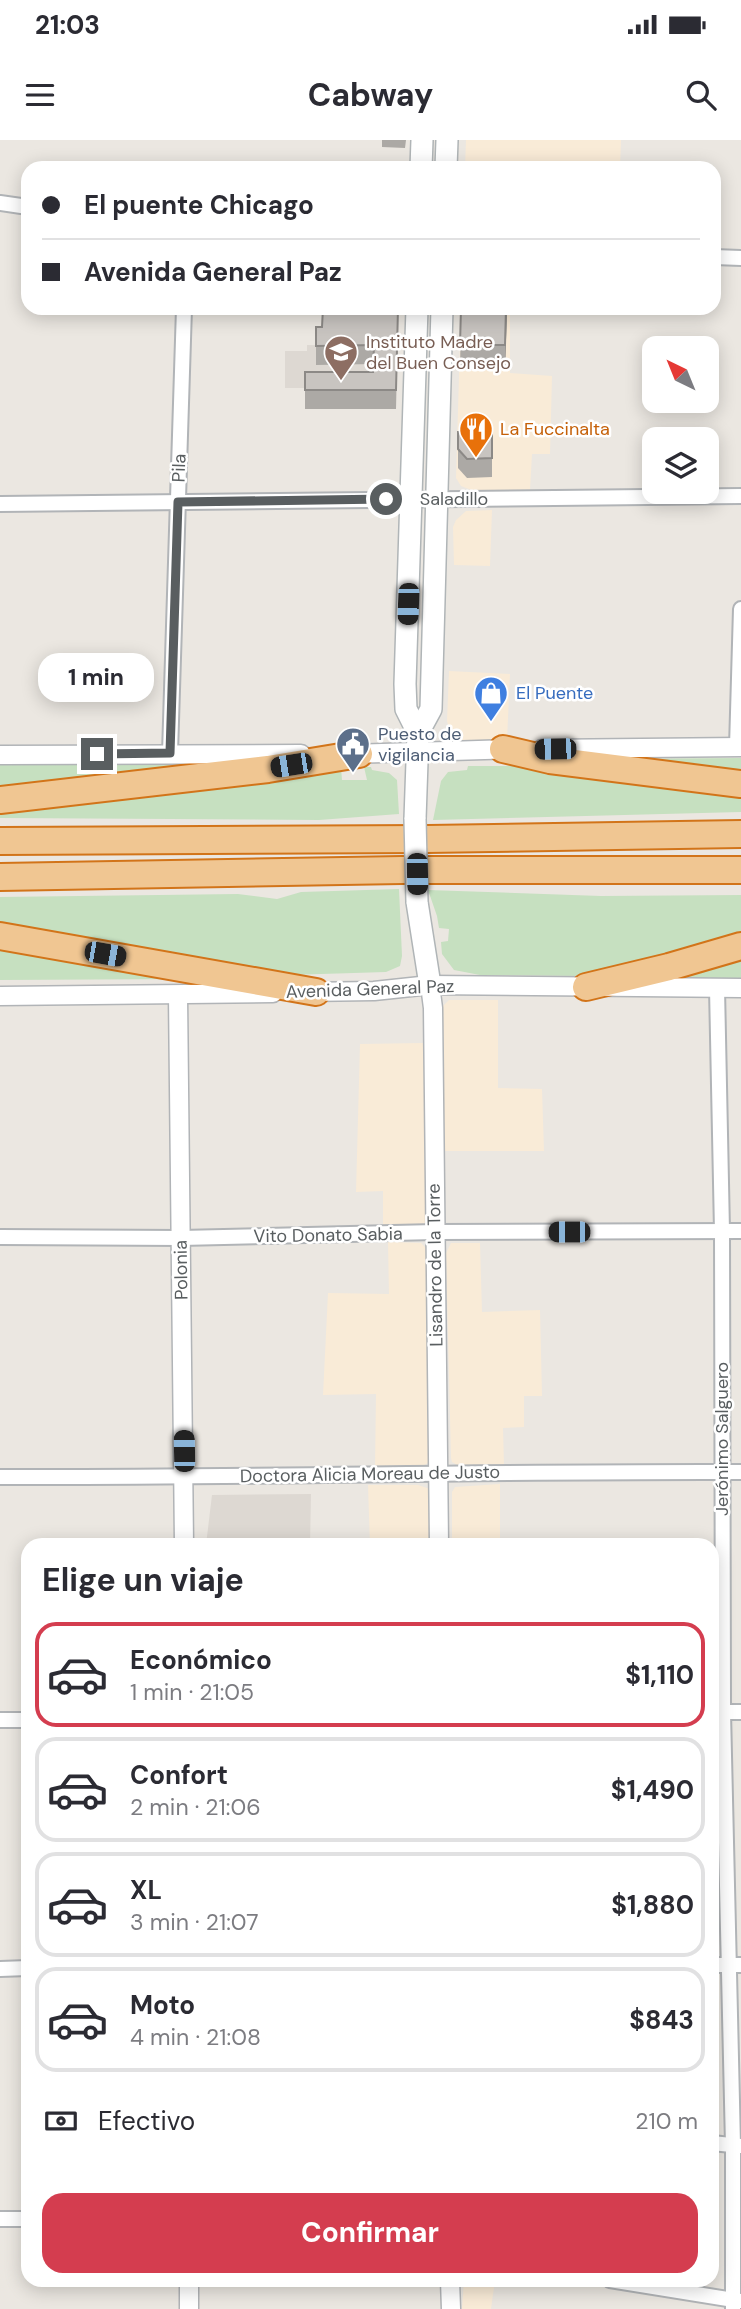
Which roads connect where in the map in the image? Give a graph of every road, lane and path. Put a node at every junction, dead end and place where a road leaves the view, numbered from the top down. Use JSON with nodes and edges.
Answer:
{"nodes":[{"id":1,"x":422,"y":140,"type":"edge"},
{"id":2,"x":447,"y":140,"type":"edge"},
{"id":3,"x":421,"y":161,"type":"edge"},
{"id":4,"x":446,"y":161,"type":"edge"},
{"id":5,"x":0,"y":203,"type":"edge"},
{"id":6,"x":21,"y":206,"type":"edge"},
{"id":7,"x":721,"y":257,"type":"edge"},
{"id":8,"x":741,"y":258,"type":"edge"},
{"id":9,"x":184,"y":315,"type":"edge"},
{"id":10,"x":417,"y":315,"type":"edge"},
{"id":11,"x":442,"y":315,"type":"edge"},
{"id":12,"x":741,"y":496,"type":"edge"},
{"id":13,"x":412,"y":499,"type":"junction"},
{"id":14,"x":436,"y":500,"type":"junction"},
{"id":15,"x":178,"y":502,"type":"junction"},
{"id":16,"x":0,"y":504,"type":"edge"},
{"id":17,"x":741,"y":609,"type":"edge"},
{"id":18,"x":417,"y":743,"type":"junction"},
{"id":19,"x":739,"y":747,"type":"edge"},
{"id":20,"x":503,"y":749,"type":"junction"},
{"id":21,"x":170,"y":753,"type":"junction"},
{"id":22,"x":359,"y":754,"type":"junction"},
{"id":23,"x":0,"y":755,"type":"edge"},
{"id":24,"x":741,"y":784,"type":"edge"},
{"id":25,"x":0,"y":800,"type":"edge"},
{"id":26,"x":741,"y":834,"type":"edge"},
{"id":27,"x":0,"y":841,"type":"edge"},
{"id":28,"x":741,"y":870,"type":"edge"},
{"id":29,"x":0,"y":877,"type":"edge"},
{"id":30,"x":0,"y":936,"type":"edge"},
{"id":31,"x":741,"y":946,"type":"edge"},
{"id":32,"x":430,"y":985,"type":"junction"},
{"id":33,"x":586,"y":987,"type":"junction"},
{"id":34,"x":717,"y":988,"type":"junction"},
{"id":35,"x":741,"y":988,"type":"edge"},
{"id":36,"x":316,"y":992,"type":"junction"},
{"id":37,"x":178,"y":995,"type":"junction"},
{"id":38,"x":0,"y":996,"type":"edge"},
{"id":39,"x":722,"y":1231,"type":"junction"},
{"id":40,"x":741,"y":1231,"type":"edge"},
{"id":41,"x":435,"y":1232,"type":"junction"},
{"id":42,"x":0,"y":1237,"type":"edge"},
{"id":43,"x":181,"y":1238,"type":"junction"},
{"id":44,"x":438,"y":1472,"type":"junction"},
{"id":45,"x":722,"y":1472,"type":"junction"},
{"id":46,"x":741,"y":1472,"type":"edge"},
{"id":47,"x":0,"y":1476,"type":"edge"},
{"id":48,"x":184,"y":1478,"type":"junction"},
{"id":49,"x":184,"y":1538,"type":"edge"},
{"id":50,"x":439,"y":1538,"type":"edge"},
{"id":51,"x":719,"y":1652,"type":"edge"},
{"id":52,"x":719,"y":1712,"type":"edge"},
{"id":53,"x":741,"y":1712,"type":"edge"},
{"id":54,"x":0,"y":1720,"type":"edge"},
{"id":55,"x":21,"y":1720,"type":"edge"},
{"id":56,"x":719,"y":1740,"type":"edge"},
{"id":57,"x":727,"y":1965,"type":"edge"},
{"id":58,"x":21,"y":1968,"type":"edge"},
{"id":59,"x":0,"y":1969,"type":"edge"},
{"id":60,"x":719,"y":2144,"type":"edge"},
{"id":61,"x":737,"y":2146,"type":"edge"},
{"id":62,"x":0,"y":2219,"type":"edge"},
{"id":63,"x":21,"y":2220,"type":"edge"},
{"id":64,"x":189,"y":2287,"type":"edge"},
{"id":65,"x":450,"y":2287,"type":"edge"},
{"id":66,"x":648,"y":2287,"type":"edge"},
{"id":67,"x":735,"y":2303,"type":"edge"},
{"id":68,"x":189,"y":2309,"type":"edge"},
{"id":69,"x":451,"y":2309,"type":"edge"}],
"edges":[{"from":1,"to":3,"type":"main road"},
{"from":2,"to":4,"type":"main road"},
{"from":5,"to":6,"type":"street"},
{"from":7,"to":8,"type":"street"},
{"from":9,"to":15,"type":"street","name":"Pila"},
{"from":10,"to":13,"type":"main road"},
{"from":11,"to":14,"type":"main road"},
{"from":12,"to":14,"type":"street","name":"Saladillo"},
{"from":13,"to":14,"type":"street","name":"Saladillo"},
{"from":13,"to":15,"type":"street","name":"Saladillo"},
{"from":13,"to":18,"type":"main road"},
{"from":14,"to":18,"type":"main road"},
{"from":15,"to":16,"type":"street","name":"Saladillo"},
{"from":15,"to":21,"type":"street","name":"Pila"},
{"from":17,"to":19,"type":"street"},
{"from":18,"to":20,"type":"street"},
{"from":18,"to":22,"type":"street"},
{"from":18,"to":32,"type":"main road","bridge":true},
{"from":19,"to":20,"type":"street"},
{"from":20,"to":24,"type":"highway"},
{"from":21,"to":22,"type":"street"},
{"from":21,"to":23,"type":"street"},
{"from":22,"to":25,"type":"highway"},
{"from":26,"to":27,"type":"highway"},
{"from":28,"to":29,"type":"highway"},
{"from":30,"to":36,"type":"highway"},
{"from":31,"to":33,"type":"highway"},
{"from":32,"to":33,"type":"street","name":"Avenida General Paz"},
{"from":32,"to":36,"type":"street","name":"Avenida General Paz"},
{"from":32,"to":41,"type":"street","name":"Lisandro de la Torre"},
{"from":33,"to":34,"type":"street","name":"Avenida General Paz"},
{"from":34,"to":35,"type":"street","name":"Avenida General Paz"},
{"from":34,"to":39,"type":"street","name":"Jerónimo Salguero"},
{"from":36,"to":37,"type":"street","name":"Avenida General Paz"},
{"from":37,"to":38,"type":"street","name":"Avenida General Paz"},
{"from":37,"to":43,"type":"street","name":"Polonia"},
{"from":39,"to":40,"type":"street","name":"Vito Donato Sabia"},
{"from":39,"to":41,"type":"street","name":"Vito Donato Sabia"},
{"from":39,"to":45,"type":"street","name":"Jerónimo Salguero"},
{"from":41,"to":43,"type":"street","name":"Vito Donato Sabia"},
{"from":41,"to":44,"type":"street","name":"Lisandro de la Torre"},
{"from":42,"to":43,"type":"street","name":"Vito Donato Sabia"},
{"from":43,"to":48,"type":"street","name":"Polonia"},
{"from":44,"to":45,"type":"street","name":"Doctora Alicia Moreau de Justo"},
{"from":44,"to":48,"type":"street","name":"Doctora Alicia Moreau de Justo"},
{"from":44,"to":50,"type":"street","name":"Lisandro de la Torre"},
{"from":45,"to":46,"type":"street","name":"Doctora Alicia Moreau de Justo"},
{"from":45,"to":51,"type":"street","name":"Jerónimo Salguero"},
{"from":47,"to":48,"type":"street","name":"Doctora Alicia Moreau de Justo"},
{"from":48,"to":49,"type":"street","name":"Polonia"},
{"from":52,"to":53,"type":"street"},
{"from":54,"to":55,"type":"street"},
{"from":56,"to":57,"type":"street","name":"Jerónimo Salguero"},
{"from":57,"to":61,"type":"street","name":"Jerónimo Salguero"},
{"from":58,"to":59,"type":"street"},
{"from":60,"to":61,"type":"street"},
{"from":61,"to":67,"type":"street","name":"Jerónimo Salguero"},
{"from":62,"to":63,"type":"street"},
{"from":64,"to":68,"type":"street"},
{"from":65,"to":69,"type":"street"},
{"from":66,"to":67,"type":"street"}]}
